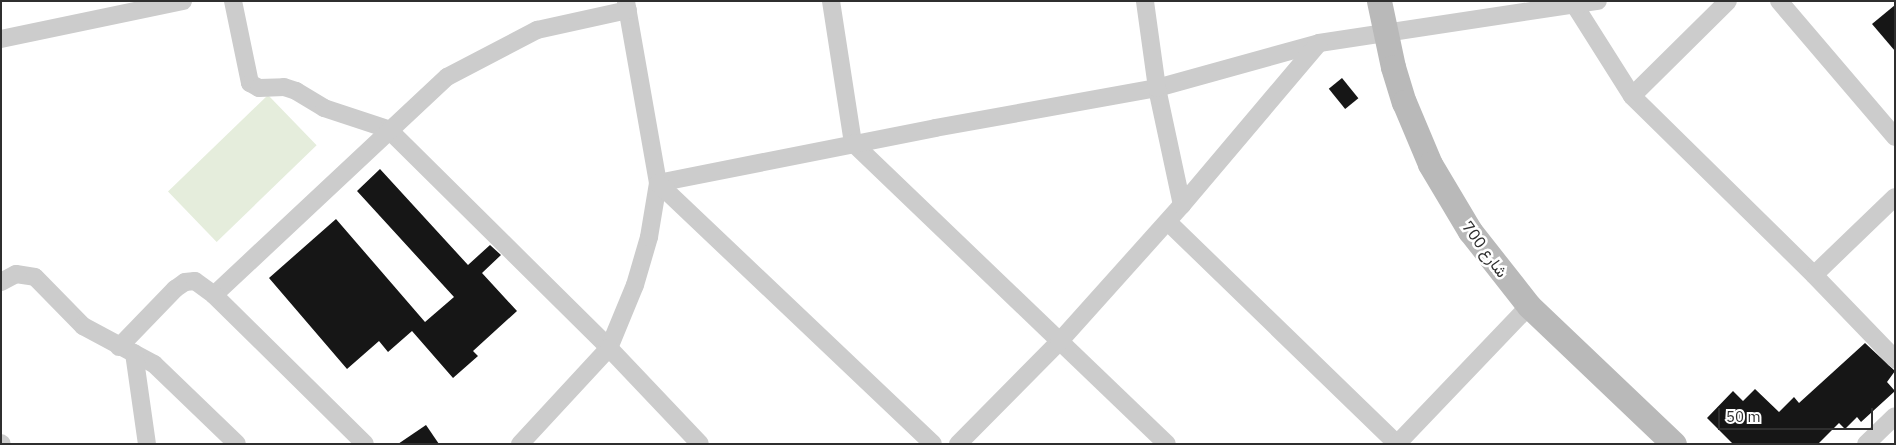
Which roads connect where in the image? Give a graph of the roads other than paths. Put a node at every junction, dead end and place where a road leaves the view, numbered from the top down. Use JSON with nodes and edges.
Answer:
{"nodes":[{"id":1,"x":183,"y":1,"type":"edge"},
{"id":2,"x":233,"y":1,"type":"edge"},
{"id":3,"x":831,"y":1,"type":"edge"},
{"id":4,"x":1145,"y":1,"type":"edge"},
{"id":5,"x":1379,"y":1,"type":"edge"},
{"id":6,"x":1598,"y":1,"type":"edge"},
{"id":7,"x":1728,"y":1,"type":"edge"},
{"id":8,"x":1779,"y":1,"type":"edge"},
{"id":9,"x":1572,"y":4,"type":"edge"},
{"id":10,"x":627,"y":6,"type":"edge"},
{"id":11,"x":1384,"y":32,"type":"junction"},
{"id":12,"x":1,"y":39,"type":"edge"},
{"id":13,"x":1319,"y":43,"type":"junction"},
{"id":14,"x":1157,"y":88,"type":"junction"},
{"id":15,"x":1632,"y":96,"type":"junction"},
{"id":16,"x":388,"y":130,"type":"junction"},
{"id":17,"x":1895,"y":136,"type":"edge"},
{"id":18,"x":853,"y":143,"type":"junction"},
{"id":19,"x":658,"y":183,"type":"junction"},
{"id":20,"x":1895,"y":196,"type":"edge"},
{"id":21,"x":1182,"y":205,"type":"junction"},
{"id":22,"x":1168,"y":222,"type":"junction"},
{"id":23,"x":1814,"y":275,"type":"junction"},
{"id":24,"x":1,"y":282,"type":"edge"},
{"id":25,"x":214,"y":295,"type":"junction"},
{"id":26,"x":1528,"y":306,"type":"junction"},
{"id":27,"x":1058,"y":342,"type":"junction"},
{"id":28,"x":609,"y":348,"type":"junction"},
{"id":29,"x":127,"y":350,"type":"junction"},
{"id":30,"x":1895,"y":359,"type":"edge"},
{"id":31,"x":1895,"y":416,"type":"edge"},
{"id":32,"x":147,"y":444,"type":"edge"},
{"id":33,"x":236,"y":444,"type":"edge"},
{"id":34,"x":365,"y":444,"type":"edge"},
{"id":35,"x":520,"y":444,"type":"edge"},
{"id":36,"x":700,"y":444,"type":"edge"},
{"id":37,"x":933,"y":444,"type":"edge"},
{"id":38,"x":958,"y":444,"type":"edge"},
{"id":39,"x":1167,"y":444,"type":"edge"},
{"id":40,"x":1397,"y":444,"type":"edge"},
{"id":41,"x":1674,"y":444,"type":"edge"},
{"id":42,"x":1866,"y":444,"type":"edge"}],
"edges":[{"from":1,"to":12,"type":"street"},
{"from":2,"to":16,"type":"street"},
{"from":3,"to":18,"type":"street"},
{"from":4,"to":14,"type":"street"},
{"from":5,"to":11,"type":"main road","name":"شارع 700"},
{"from":6,"to":9,"type":"street"},
{"from":7,"to":15,"type":"street"},
{"from":8,"to":17,"type":"street"},
{"from":9,"to":11,"type":"street"},
{"from":9,"to":15,"type":"street"},
{"from":10,"to":16,"type":"street"},
{"from":10,"to":19,"type":"street"},
{"from":11,"to":13,"type":"street"},
{"from":11,"to":26,"type":"main road","name":"شارع 700"},
{"from":13,"to":14,"type":"street"},
{"from":13,"to":21,"type":"street"},
{"from":14,"to":18,"type":"street"},
{"from":14,"to":21,"type":"street"},
{"from":15,"to":23,"type":"street"},
{"from":16,"to":25,"type":"street"},
{"from":16,"to":28,"type":"street"},
{"from":18,"to":19,"type":"street"},
{"from":18,"to":27,"type":"street"},
{"from":19,"to":28,"type":"street"},
{"from":19,"to":37,"type":"street"},
{"from":20,"to":23,"type":"street"},
{"from":21,"to":22,"type":"street"},
{"from":22,"to":27,"type":"street"},
{"from":22,"to":40,"type":"street"},
{"from":23,"to":30,"type":"street"},
{"from":24,"to":29,"type":"street"},
{"from":25,"to":29,"type":"street"},
{"from":25,"to":34,"type":"street"},
{"from":26,"to":40,"type":"street"},
{"from":26,"to":41,"type":"main road","name":"شارع 700"},
{"from":27,"to":38,"type":"street"},
{"from":27,"to":39,"type":"street"},
{"from":28,"to":35,"type":"street"},
{"from":28,"to":36,"type":"street"},
{"from":29,"to":32,"type":"street"},
{"from":29,"to":33,"type":"street"},
{"from":31,"to":42,"type":"street"}]}
